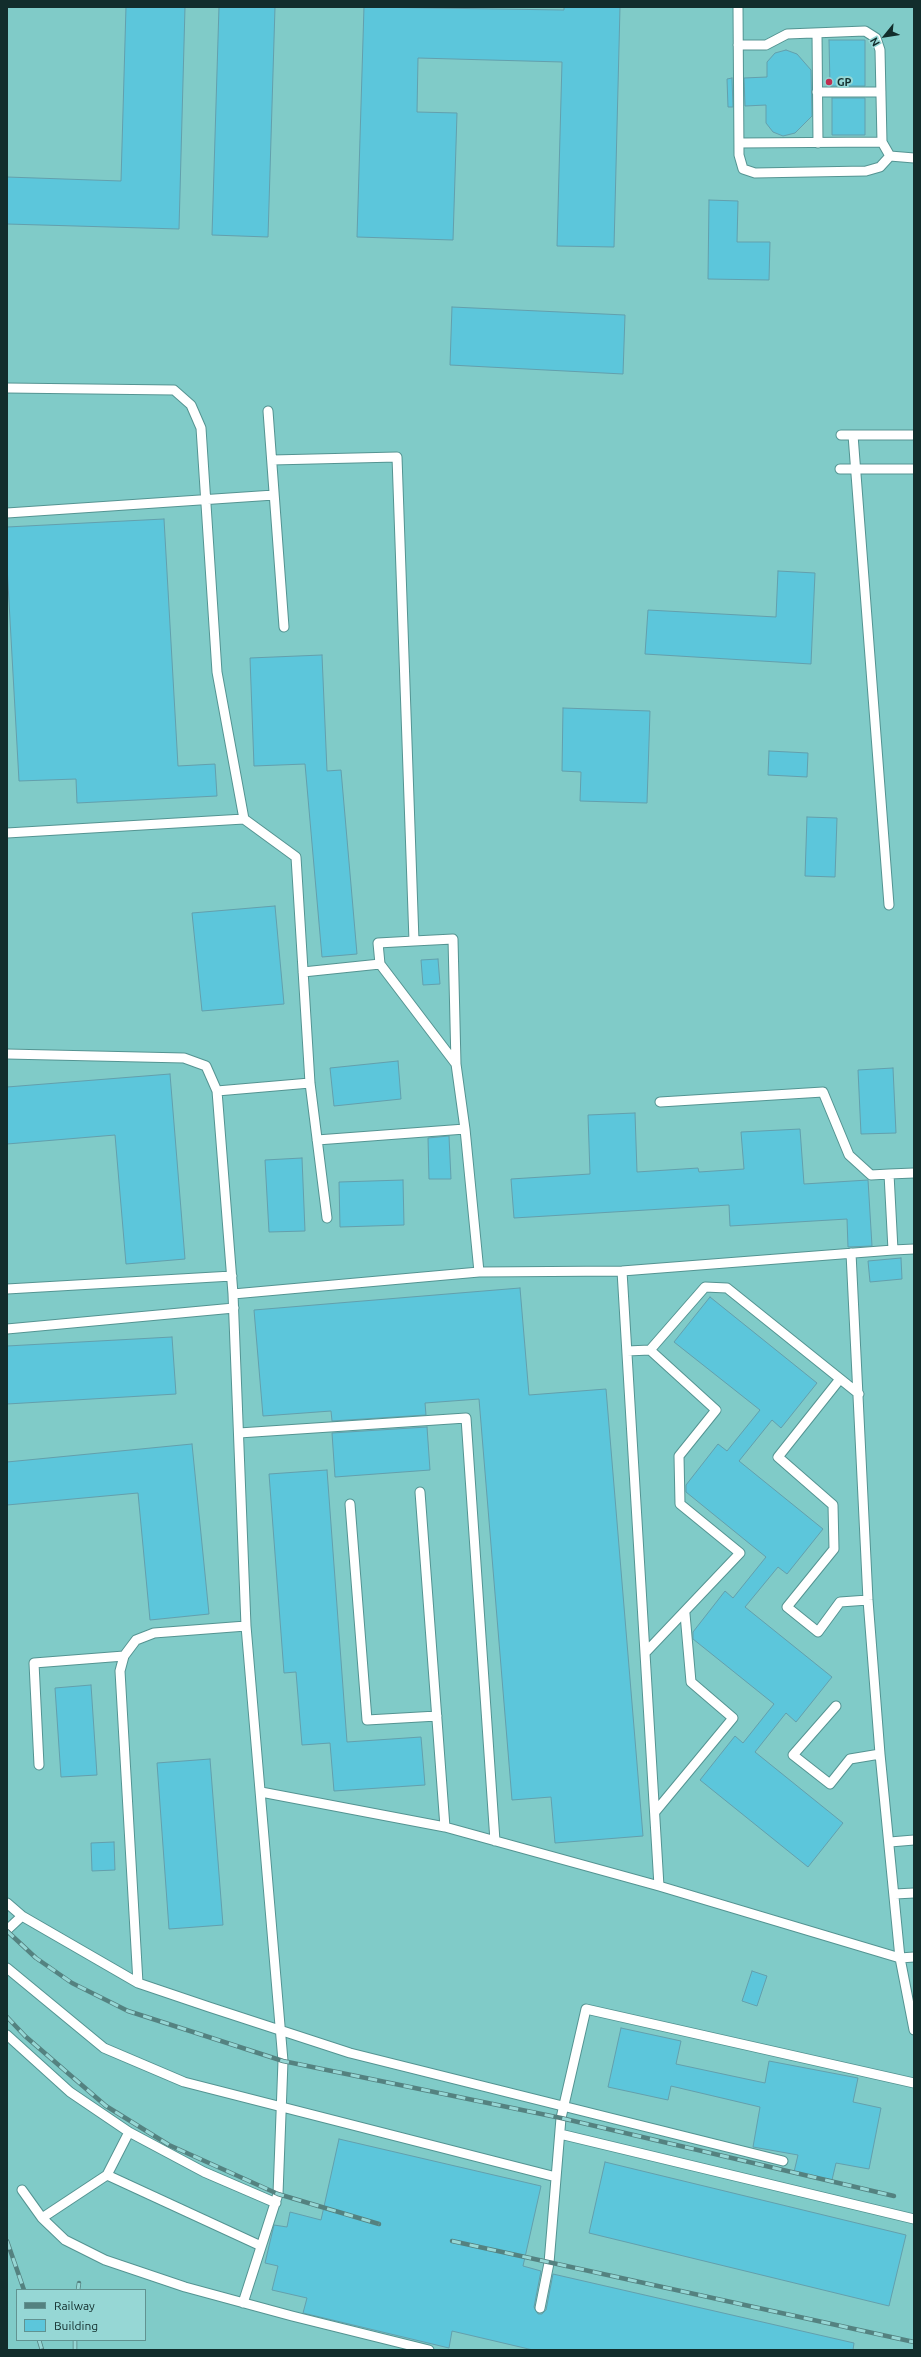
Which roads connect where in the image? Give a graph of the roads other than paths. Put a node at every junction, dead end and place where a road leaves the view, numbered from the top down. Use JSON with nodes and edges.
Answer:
{"nodes":[{"id":1,"x":738,"y":7,"type":"edge"},
{"id":2,"x":817,"y":33,"type":"junction"},
{"id":3,"x":738,"y":45,"type":"junction"},
{"id":4,"x":818,"y":92,"type":"junction"},
{"id":5,"x":881,"y":92,"type":"junction"},
{"id":6,"x":882,"y":142,"type":"junction"},
{"id":7,"x":738,"y":143,"type":"junction"},
{"id":8,"x":818,"y":143,"type":"junction"},
{"id":9,"x":890,"y":156,"type":"junction"},
{"id":10,"x":914,"y":158,"type":"edge"},
{"id":11,"x":7,"y":388,"type":"edge"},
{"id":12,"x":268,"y":411,"type":"dead end"},
{"id":13,"x":841,"y":435,"type":"dead end"},
{"id":14,"x":853,"y":435,"type":"junction"},
{"id":15,"x":914,"y":435,"type":"edge"},
{"id":16,"x":272,"y":460,"type":"junction"},
{"id":17,"x":854,"y":468,"type":"junction"},
{"id":18,"x":840,"y":469,"type":"dead end"},
{"id":19,"x":914,"y":469,"type":"edge"},
{"id":20,"x":274,"y":495,"type":"junction"},
{"id":21,"x":205,"y":501,"type":"junction"},
{"id":22,"x":7,"y":513,"type":"edge"},
{"id":23,"x":284,"y":627,"type":"dead end"},
{"id":24,"x":244,"y":819,"type":"junction"},
{"id":25,"x":7,"y":833,"type":"edge"},
{"id":26,"x":889,"y":905,"type":"dead end"},
{"id":27,"x":414,"y":942,"type":"junction"},
{"id":28,"x":380,"y":964,"type":"junction"},
{"id":29,"x":303,"y":972,"type":"junction"},
{"id":30,"x":7,"y":1054,"type":"edge"},
{"id":31,"x":456,"y":1064,"type":"junction"},
{"id":32,"x":310,"y":1083,"type":"junction"},
{"id":33,"x":217,"y":1091,"type":"junction"},
{"id":34,"x":660,"y":1102,"type":"dead end"},
{"id":35,"x":465,"y":1129,"type":"junction"},
{"id":36,"x":317,"y":1140,"type":"junction"},
{"id":37,"x":914,"y":1173,"type":"edge"},
{"id":38,"x":889,"y":1174,"type":"junction"},
{"id":39,"x":327,"y":1218,"type":"dead end"},
{"id":40,"x":914,"y":1249,"type":"edge"},
{"id":41,"x":893,"y":1250,"type":"junction"},
{"id":42,"x":851,"y":1253,"type":"junction"},
{"id":43,"x":622,"y":1271,"type":"junction"},
{"id":44,"x":479,"y":1272,"type":"junction"},
{"id":45,"x":232,"y":1276,"type":"junction"},
{"id":46,"x":7,"y":1289,"type":"edge"},
{"id":47,"x":233,"y":1294,"type":"junction"},
{"id":48,"x":234,"y":1308,"type":"junction"},
{"id":49,"x":7,"y":1329,"type":"edge"},
{"id":50,"x":650,"y":1350,"type":"junction"},
{"id":51,"x":628,"y":1352,"type":"junction"},
{"id":52,"x":840,"y":1379,"type":"junction"},
{"id":53,"x":859,"y":1394,"type":"junction"},
{"id":54,"x":239,"y":1433,"type":"junction"},
{"id":55,"x":420,"y":1492,"type":"dead end"},
{"id":56,"x":350,"y":1504,"type":"dead end"},
{"id":57,"x":868,"y":1600,"type":"junction"},
{"id":58,"x":685,"y":1614,"type":"junction"},
{"id":59,"x":246,"y":1626,"type":"junction"},
{"id":60,"x":645,"y":1653,"type":"junction"},
{"id":61,"x":124,"y":1656,"type":"junction"},
{"id":62,"x":836,"y":1706,"type":"dead end"},
{"id":63,"x":437,"y":1716,"type":"junction"},
{"id":64,"x":880,"y":1754,"type":"junction"},
{"id":65,"x":39,"y":1765,"type":"dead end"},
{"id":66,"x":261,"y":1792,"type":"junction"},
{"id":67,"x":655,"y":1812,"type":"junction"},
{"id":68,"x":445,"y":1827,"type":"junction"},
{"id":69,"x":914,"y":1840,"type":"edge"},
{"id":70,"x":495,"y":1841,"type":"junction"},
{"id":71,"x":890,"y":1842,"type":"junction"},
{"id":72,"x":659,"y":1886,"type":"junction"},
{"id":73,"x":914,"y":1893,"type":"edge"},
{"id":74,"x":895,"y":1894,"type":"junction"},
{"id":75,"x":7,"y":1903,"type":"edge"},
{"id":76,"x":22,"y":1916,"type":"junction"},
{"id":77,"x":7,"y":1930,"type":"edge"},
{"id":78,"x":914,"y":1957,"type":"edge"},
{"id":79,"x":900,"y":1958,"type":"junction"},
{"id":80,"x":7,"y":1968,"type":"edge"},
{"id":81,"x":138,"y":1982,"type":"junction"},
{"id":82,"x":914,"y":2030,"type":"edge"},
{"id":83,"x":282,"y":2031,"type":"junction"},
{"id":84,"x":7,"y":2035,"type":"edge"},
{"id":85,"x":914,"y":2083,"type":"edge"},
{"id":86,"x":280,"y":2105,"type":"junction"},
{"id":87,"x":564,"y":2105,"type":"junction"},
{"id":88,"x":129,"y":2132,"type":"junction"},
{"id":89,"x":560,"y":2134,"type":"junction"},
{"id":90,"x":783,"y":2161,"type":"dead end"},
{"id":91,"x":107,"y":2175,"type":"junction"},
{"id":92,"x":556,"y":2177,"type":"junction"},
{"id":93,"x":22,"y":2190,"type":"dead end"},
{"id":94,"x":276,"y":2203,"type":"junction"},
{"id":95,"x":42,"y":2218,"type":"junction"},
{"id":96,"x":914,"y":2219,"type":"edge"},
{"id":97,"x":261,"y":2246,"type":"junction"},
{"id":98,"x":243,"y":2303,"type":"junction"},
{"id":99,"x":540,"y":2308,"type":"dead end"},
{"id":100,"x":429,"y":2350,"type":"edge"}],
"edges":[{"from":1,"to":3,"type":"lane"},
{"from":2,"to":3,"type":"lane"},
{"from":2,"to":4,"type":"lane"},
{"from":2,"to":5,"type":"lane"},
{"from":3,"to":7,"type":"lane"},
{"from":4,"to":5,"type":"lane"},
{"from":4,"to":8,"type":"lane"},
{"from":5,"to":6,"type":"lane"},
{"from":6,"to":8,"type":"lane"},
{"from":6,"to":9,"type":"lane"},
{"from":7,"to":8,"type":"lane"},
{"from":7,"to":9,"type":"lane"},
{"from":9,"to":10,"type":"lane"},
{"from":11,"to":21,"type":"lane"},
{"from":12,"to":16,"type":"lane"},
{"from":13,"to":14,"type":"lane"},
{"from":14,"to":15,"type":"lane"},
{"from":14,"to":17,"type":"lane"},
{"from":16,"to":20,"type":"lane"},
{"from":16,"to":27,"type":"lane"},
{"from":17,"to":18,"type":"lane"},
{"from":17,"to":19,"type":"lane"},
{"from":17,"to":26,"type":"lane"},
{"from":20,"to":21,"type":"lane"},
{"from":20,"to":23,"type":"lane"},
{"from":21,"to":22,"type":"lane"},
{"from":21,"to":24,"type":"lane"},
{"from":24,"to":25,"type":"lane"},
{"from":24,"to":29,"type":"lane"},
{"from":27,"to":28,"type":"lane"},
{"from":27,"to":31,"type":"lane"},
{"from":28,"to":29,"type":"lane"},
{"from":28,"to":31,"type":"lane"},
{"from":29,"to":32,"type":"lane"},
{"from":30,"to":33,"type":"lane"},
{"from":31,"to":35,"type":"lane"},
{"from":32,"to":33,"type":"lane"},
{"from":32,"to":36,"type":"lane"},
{"from":33,"to":45,"type":"lane"},
{"from":34,"to":38,"type":"lane"},
{"from":35,"to":36,"type":"lane"},
{"from":35,"to":44,"type":"lane"},
{"from":36,"to":39,"type":"lane"},
{"from":37,"to":38,"type":"lane"},
{"from":38,"to":41,"type":"lane"},
{"from":40,"to":41,"type":"lane"},
{"from":41,"to":42,"type":"lane"},
{"from":42,"to":43,"type":"lane"},
{"from":42,"to":53,"type":"lane"},
{"from":43,"to":44,"type":"lane"},
{"from":43,"to":51,"type":"lane"},
{"from":44,"to":47,"type":"lane"},
{"from":45,"to":46,"type":"lane"},
{"from":45,"to":47,"type":"lane"},
{"from":47,"to":48,"type":"lane"},
{"from":48,"to":49,"type":"lane"},
{"from":48,"to":54,"type":"lane"},
{"from":50,"to":51,"type":"lane"},
{"from":50,"to":52,"type":"lane"},
{"from":50,"to":58,"type":"lane"},
{"from":51,"to":60,"type":"lane"},
{"from":52,"to":53,"type":"lane"},
{"from":52,"to":57,"type":"lane"},
{"from":53,"to":57,"type":"lane"},
{"from":54,"to":59,"type":"lane"},
{"from":54,"to":70,"type":"lane"},
{"from":55,"to":63,"type":"lane"},
{"from":56,"to":63,"type":"lane"},
{"from":57,"to":64,"type":"lane"},
{"from":58,"to":60,"type":"lane"},
{"from":58,"to":67,"type":"lane"},
{"from":59,"to":61,"type":"lane"},
{"from":59,"to":66,"type":"lane"},
{"from":60,"to":67,"type":"lane"},
{"from":61,"to":65,"type":"lane"},
{"from":61,"to":81,"type":"lane"},
{"from":62,"to":64,"type":"lane"},
{"from":63,"to":68,"type":"lane"},
{"from":64,"to":71,"type":"lane"},
{"from":66,"to":68,"type":"lane"},
{"from":66,"to":83,"type":"lane"},
{"from":67,"to":72,"type":"lane"},
{"from":68,"to":70,"type":"lane"},
{"from":69,"to":71,"type":"lane"},
{"from":70,"to":72,"type":"lane"},
{"from":71,"to":74,"type":"lane"},
{"from":72,"to":79,"type":"lane"},
{"from":73,"to":74,"type":"lane"},
{"from":74,"to":79,"type":"lane"},
{"from":75,"to":76,"type":"lane"},
{"from":76,"to":77,"type":"lane"},
{"from":76,"to":81,"type":"lane"},
{"from":78,"to":79,"type":"lane"},
{"from":79,"to":82,"type":"lane"},
{"from":80,"to":86,"type":"lane"},
{"from":81,"to":83,"type":"lane"},
{"from":83,"to":86,"type":"lane"},
{"from":83,"to":87,"type":"lane"},
{"from":84,"to":88,"type":"lane"},
{"from":85,"to":87,"type":"lane"},
{"from":86,"to":92,"type":"lane"},
{"from":86,"to":94,"type":"lane"},
{"from":87,"to":89,"type":"lane"},
{"from":87,"to":90,"type":"lane"},
{"from":88,"to":91,"type":"lane"},
{"from":88,"to":94,"type":"lane"},
{"from":89,"to":92,"type":"lane"},
{"from":89,"to":96,"type":"lane"},
{"from":91,"to":95,"type":"lane"},
{"from":91,"to":97,"type":"lane"},
{"from":92,"to":99,"type":"lane"},
{"from":93,"to":95,"type":"lane"},
{"from":94,"to":97,"type":"lane"},
{"from":95,"to":98,"type":"lane"},
{"from":97,"to":98,"type":"lane"},
{"from":98,"to":100,"type":"lane"}]}
